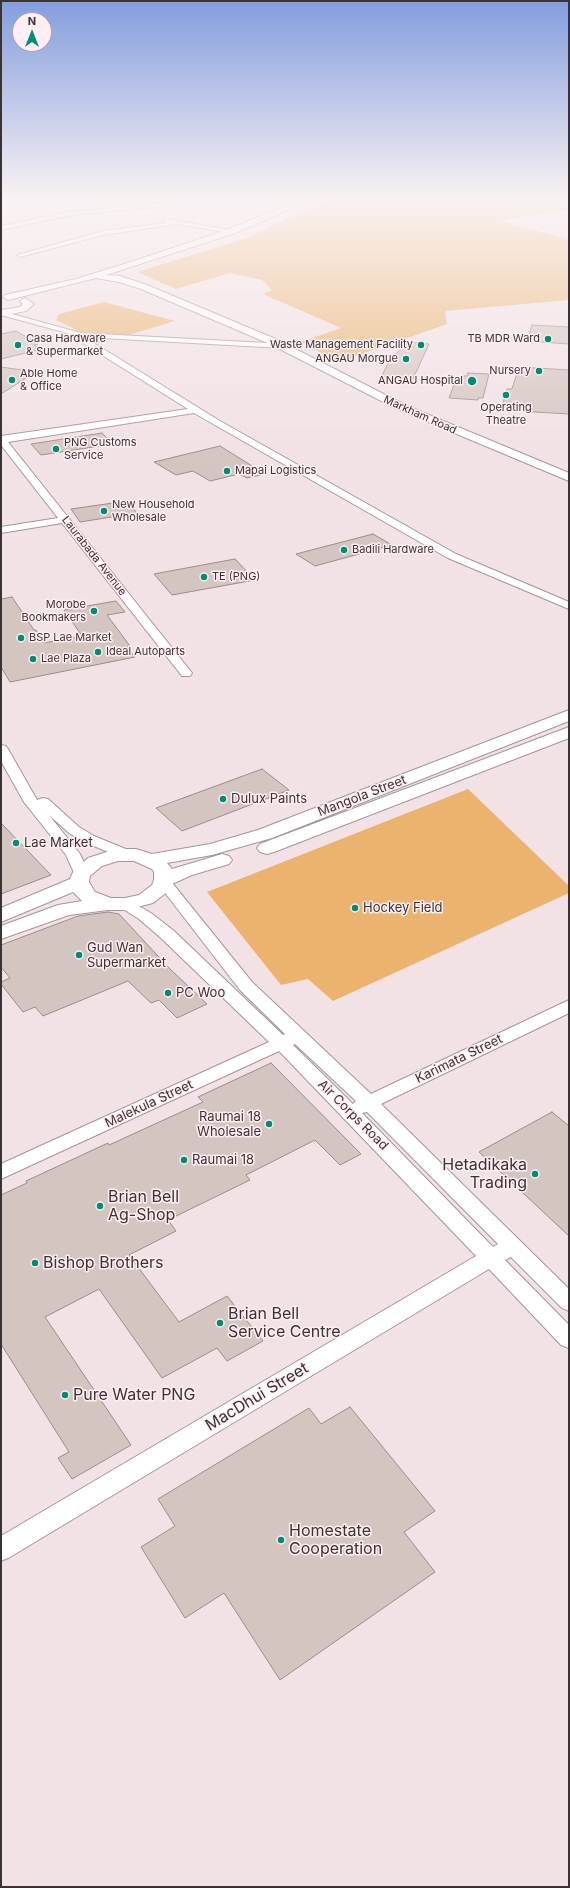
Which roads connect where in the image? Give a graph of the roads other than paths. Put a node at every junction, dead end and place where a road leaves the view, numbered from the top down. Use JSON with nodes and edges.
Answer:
{"nodes":[{"id":1,"x":68,"y":284,"type":"edge"},
{"id":2,"x":77,"y":284,"type":"edge"},
{"id":3,"x":137,"y":284,"type":"edge"},
{"id":4,"x":140,"y":284,"type":"edge"},
{"id":5,"x":144,"y":286,"type":"junction"},
{"id":6,"x":4,"y":298,"type":"edge"},
{"id":7,"x":28,"y":305,"type":"junction"},
{"id":8,"x":2,"y":313,"type":"edge"},
{"id":9,"x":43,"y":324,"type":"junction"},
{"id":10,"x":68,"y":331,"type":"junction"},
{"id":11,"x":282,"y":346,"type":"junction"},
{"id":12,"x":195,"y":410,"type":"junction"},
{"id":13,"x":2,"y":439,"type":"edge"},
{"id":14,"x":569,"y":477,"type":"edge"},
{"id":15,"x":65,"y":520,"type":"junction"},
{"id":16,"x":1,"y":530,"type":"edge"},
{"id":17,"x":569,"y":606,"type":"edge"},
{"id":18,"x":186,"y":673,"type":"dead end"},
{"id":19,"x":569,"y":715,"type":"edge"},
{"id":20,"x":569,"y":732,"type":"edge"},
{"id":21,"x":1,"y":749,"type":"edge"},
{"id":22,"x":20,"y":783,"type":"junction"},
{"id":23,"x":128,"y":855,"type":"junction"},
{"id":24,"x":151,"y":860,"type":"junction"},
{"id":25,"x":80,"y":878,"type":"junction"},
{"id":26,"x":164,"y":881,"type":"junction"},
{"id":27,"x":117,"y":904,"type":"junction"},
{"id":28,"x":1,"y":916,"type":"edge"},
{"id":29,"x":1,"y":933,"type":"edge"},
{"id":30,"x":569,"y":1006,"type":"edge"},
{"id":31,"x":289,"y":1039,"type":"junction"},
{"id":32,"x":369,"y":1103,"type":"junction"},
{"id":33,"x":350,"y":1112,"type":"junction"},
{"id":34,"x":1,"y":1172,"type":"edge"},
{"id":35,"x":514,"y":1246,"type":"junction"},
{"id":36,"x":490,"y":1258,"type":"junction"},
{"id":37,"x":569,"y":1302,"type":"edge"},
{"id":38,"x":566,"y":1330,"type":"edge"},
{"id":39,"x":1,"y":1549,"type":"edge"}],
"edges":[{"from":1,"to":6,"type":"main road"},
{"from":2,"to":7,"type":"main road"},
{"from":3,"to":5,"type":"main road","name":"Markham Road"},
{"from":4,"to":5,"type":"main road","name":"Markham Road"},
{"from":5,"to":11,"type":"main road","name":"Markham Road"},
{"from":6,"to":7,"type":"main road"},
{"from":7,"to":8,"type":"main road"},
{"from":7,"to":9,"type":"street"},
{"from":8,"to":9,"type":"street"},
{"from":9,"to":10,"type":"street"},
{"from":10,"to":11,"type":"street"},
{"from":10,"to":12,"type":"street"},
{"from":11,"to":14,"type":"main road","name":"Markham Road"},
{"from":12,"to":13,"type":"street"},
{"from":12,"to":17,"type":"street"},
{"from":13,"to":15,"type":"street","name":"Laurabada Avenue"},
{"from":15,"to":16,"type":"street"},
{"from":15,"to":18,"type":"street","name":"Laurabada Avenue"},
{"from":19,"to":24,"type":"main road","name":"Mangola Street"},
{"from":20,"to":26,"type":"main road","name":"Mangola Street"},
{"from":21,"to":22,"type":"street"},
{"from":22,"to":23,"type":"street"},
{"from":22,"to":25,"type":"street"},
{"from":23,"to":24,"type":"main road"},
{"from":23,"to":25,"type":"main road"},
{"from":24,"to":26,"type":"main road"},
{"from":25,"to":27,"type":"main road"},
{"from":25,"to":28,"type":"main road"},
{"from":26,"to":27,"type":"main road"},
{"from":26,"to":31,"type":"street","name":"Air Corps Road"},
{"from":27,"to":29,"type":"main road"},
{"from":27,"to":31,"type":"street","name":"Air Corps Road"},
{"from":30,"to":32,"type":"street","name":"Karimata Street"},
{"from":31,"to":32,"type":"street","name":"Air Corps Road"},
{"from":31,"to":33,"type":"street","name":"Air Corps Road"},
{"from":31,"to":34,"type":"street","name":"Malekula Street"},
{"from":32,"to":33,"type":"street","name":"Karimata Street"},
{"from":32,"to":35,"type":"street","name":"Air Corps Road"},
{"from":33,"to":36,"type":"street","name":"Air Corps Road"},
{"from":35,"to":36,"type":"street","name":"MacDhui Street"},
{"from":35,"to":37,"type":"street","name":"Air Corps Road"},
{"from":36,"to":38,"type":"street","name":"Air Corps Road"},
{"from":36,"to":39,"type":"street","name":"MacDhui Street"}]}
